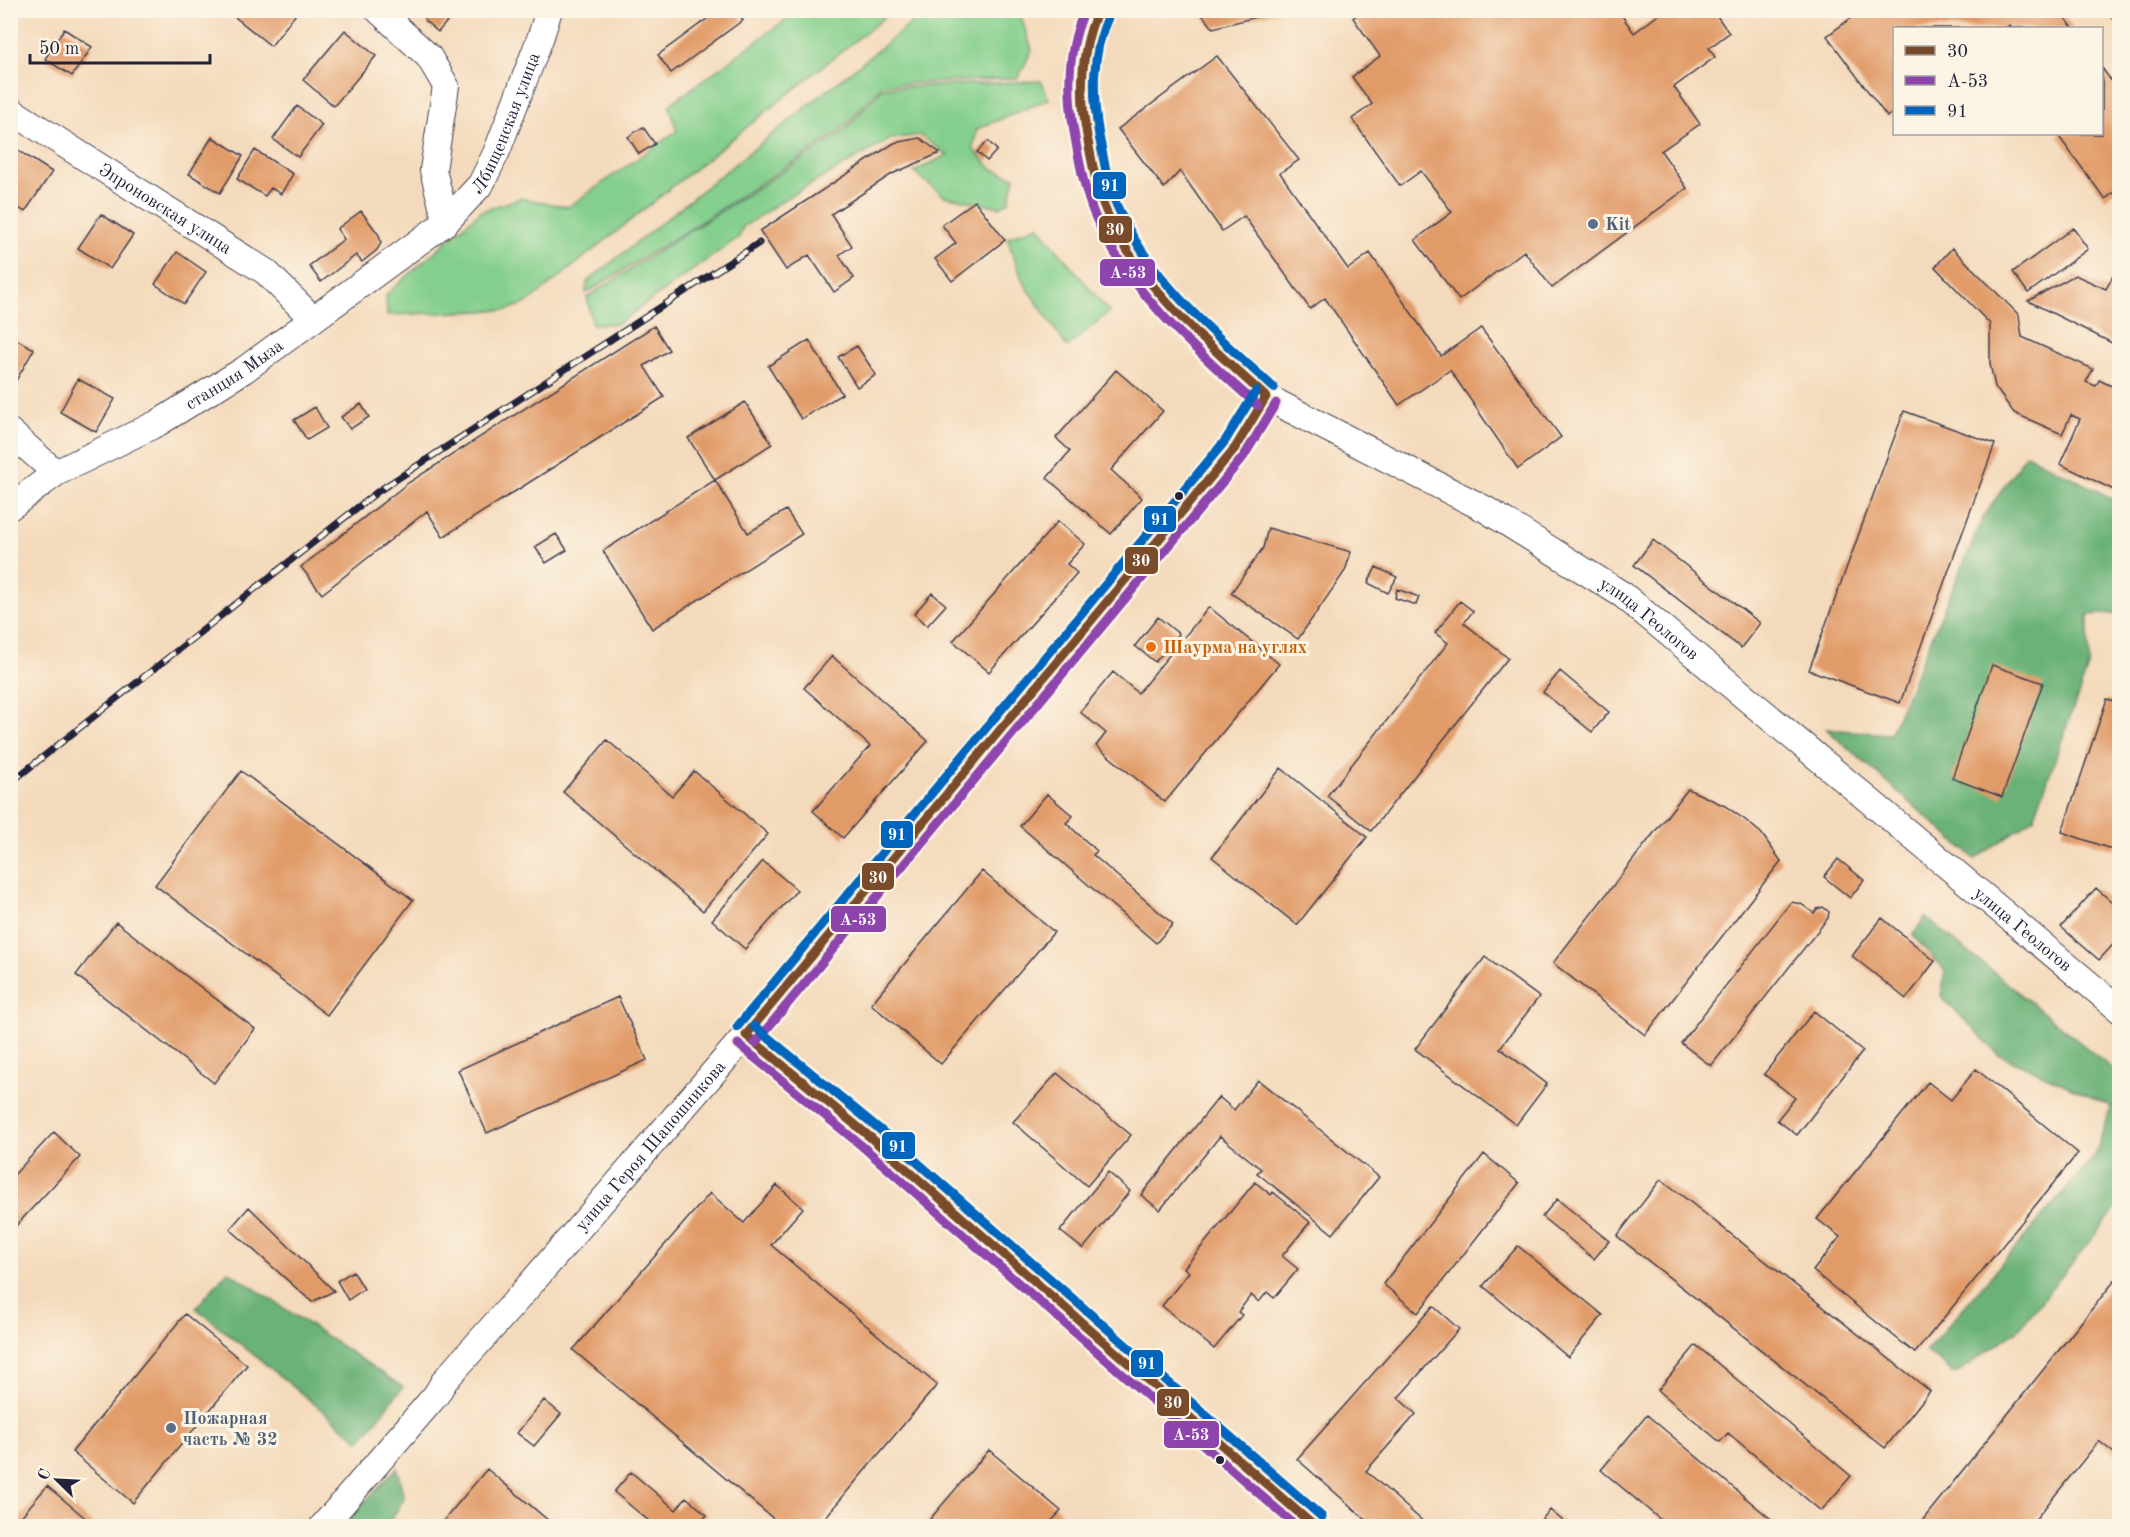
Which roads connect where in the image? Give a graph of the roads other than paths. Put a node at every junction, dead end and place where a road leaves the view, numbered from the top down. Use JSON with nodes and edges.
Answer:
{"nodes":[{"id":1,"x":378,"y":10,"type":"edge"},
{"id":2,"x":549,"y":10,"type":"edge"},
{"id":3,"x":1098,"y":10,"type":"edge"},
{"id":4,"x":10,"y":110,"type":"edge"},
{"id":5,"x":446,"y":222,"type":"junction"},
{"id":6,"x":313,"y":320,"type":"junction"},
{"id":7,"x":1266,"y":396,"type":"junction"},
{"id":8,"x":10,"y":432,"type":"edge"},
{"id":9,"x":56,"y":473,"type":"junction"},
{"id":10,"x":10,"y":507,"type":"edge"},
{"id":11,"x":2120,"y":1010,"type":"edge"},
{"id":12,"x":746,"y":1035,"type":"junction"},
{"id":13,"x":323,"y":1527,"type":"edge"},
{"id":14,"x":1314,"y":1527,"type":"edge"}],
"edges":[{"from":1,"to":5,"type":"street"},
{"from":2,"to":5,"type":"street","name":"Лбищенская улица"},
{"from":3,"to":7,"type":"street","name":"улица Геологов"},
{"from":4,"to":6,"type":"street","name":"Эпроновская улица"},
{"from":5,"to":6,"type":"street","name":"станция Мыза"},
{"from":6,"to":9,"type":"street","name":"станция Мыза"},
{"from":7,"to":11,"type":"street","name":"улица Геологов"},
{"from":7,"to":12,"type":"street","name":"улица Героя Шапошникова"},
{"from":8,"to":9,"type":"street"},
{"from":9,"to":10,"type":"street","name":"станция Мыза"},
{"from":12,"to":13,"type":"street","name":"улица Героя Шапошникова"},
{"from":12,"to":14,"type":"street"}]}
